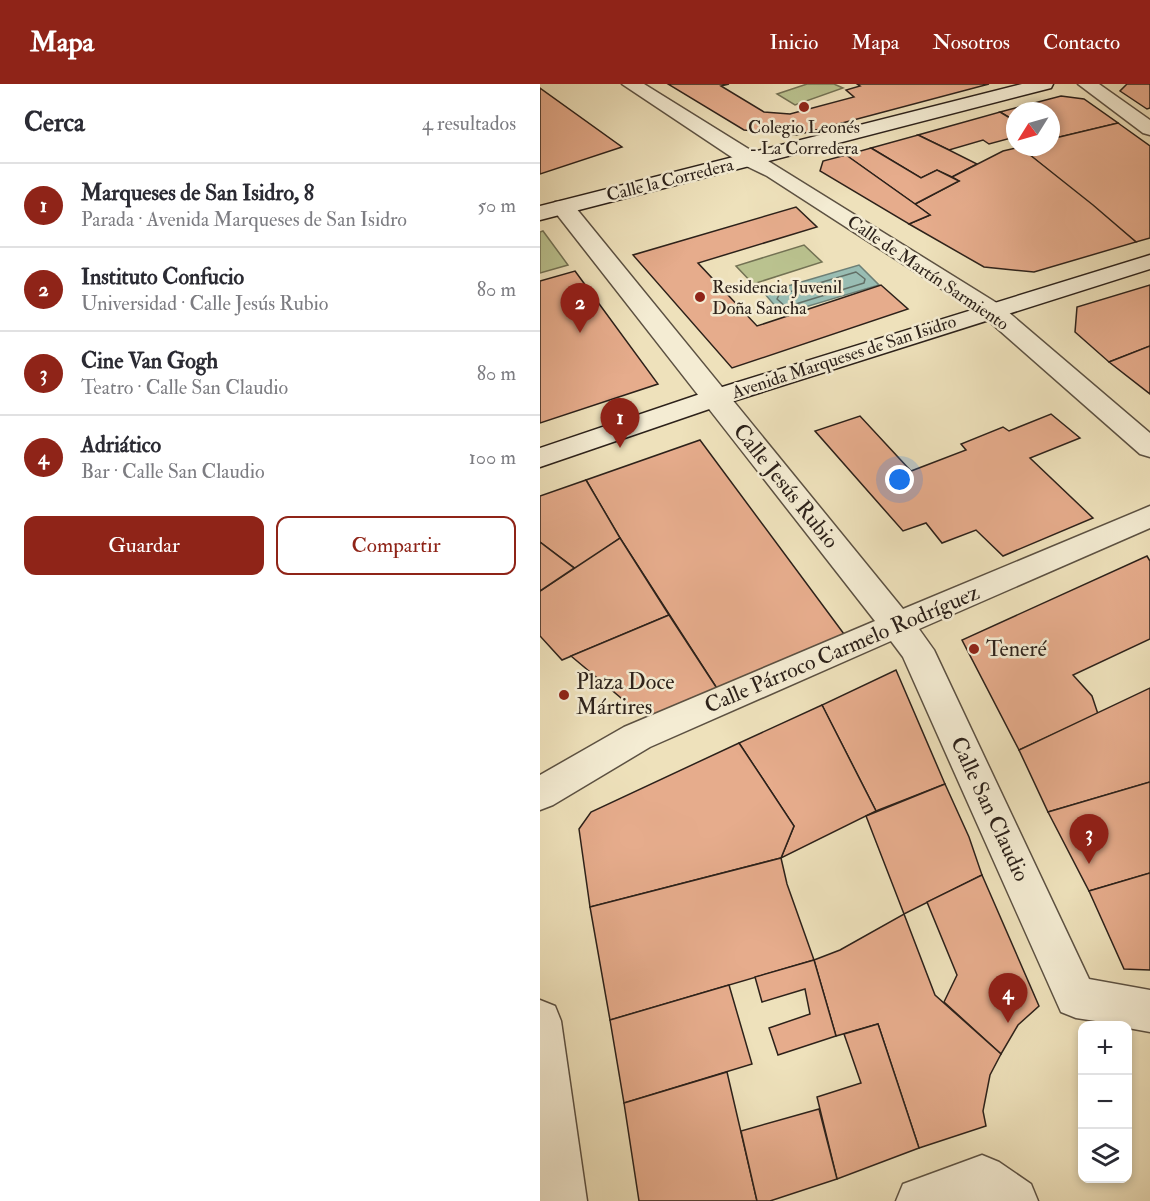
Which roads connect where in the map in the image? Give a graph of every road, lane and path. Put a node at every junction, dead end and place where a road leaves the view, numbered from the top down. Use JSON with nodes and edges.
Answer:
{"nodes":[{"id":1,"x":630,"y":84,"type":"edge"},
{"id":2,"x":1044,"y":84,"type":"edge"},
{"id":3,"x":1087,"y":84,"type":"edge"},
{"id":4,"x":1150,"y":129,"type":"edge"},
{"id":5,"x":750,"y":160,"type":"junction"},
{"id":6,"x":551,"y":210,"type":"edge"},
{"id":7,"x":1150,"y":262,"type":"edge"},
{"id":8,"x":991,"y":310,"type":"junction"},
{"id":9,"x":715,"y":398,"type":"junction"},
{"id":10,"x":1150,"y":448,"type":"edge"},
{"id":11,"x":540,"y":459,"type":"edge"},
{"id":12,"x":1150,"y":516,"type":"edge"},
{"id":13,"x":897,"y":625,"type":"junction"},
{"id":14,"x":540,"y":794,"type":"edge"},
{"id":15,"x":1150,"y":1011,"type":"edge"},
{"id":16,"x":540,"y":1021,"type":"edge"},
{"id":17,"x":998,"y":1190,"type":"edge"},
{"id":18,"x":563,"y":1201,"type":"edge"},
{"id":19,"x":920,"y":1201,"type":"edge"}],
"edges":[{"from":1,"to":5,"type":"street","name":"Calle de Martín Sarmiento"},
{"from":2,"to":5,"type":"street","name":"Calle la Corredera"},
{"from":3,"to":4,"type":"street"},
{"from":5,"to":6,"type":"street","name":"Calle la Corredera"},
{"from":5,"to":8,"type":"street","name":"Calle de Martín Sarmiento"},
{"from":6,"to":9,"type":"street","name":"Calle Jesús Rubio"},
{"from":7,"to":8,"type":"street","name":"Avenida Marqueses de San Isidro"},
{"from":8,"to":9,"type":"street","name":"Avenida Marqueses de San Isidro"},
{"from":8,"to":10,"type":"street","name":"Calle de Martín Sarmiento"},
{"from":9,"to":11,"type":"street","name":"Avenida Marqueses de San Isidro"},
{"from":9,"to":13,"type":"street","name":"Calle Jesús Rubio"},
{"from":12,"to":13,"type":"street","name":"Calle Párroco Carmelo Rodríguez"},
{"from":13,"to":14,"type":"street","name":"Calle Párroco Carmelo Rodríguez"},
{"from":13,"to":15,"type":"street","name":"Calle San Claudio"},
{"from":16,"to":18,"type":"street"},
{"from":17,"to":19,"type":"street"}]}
